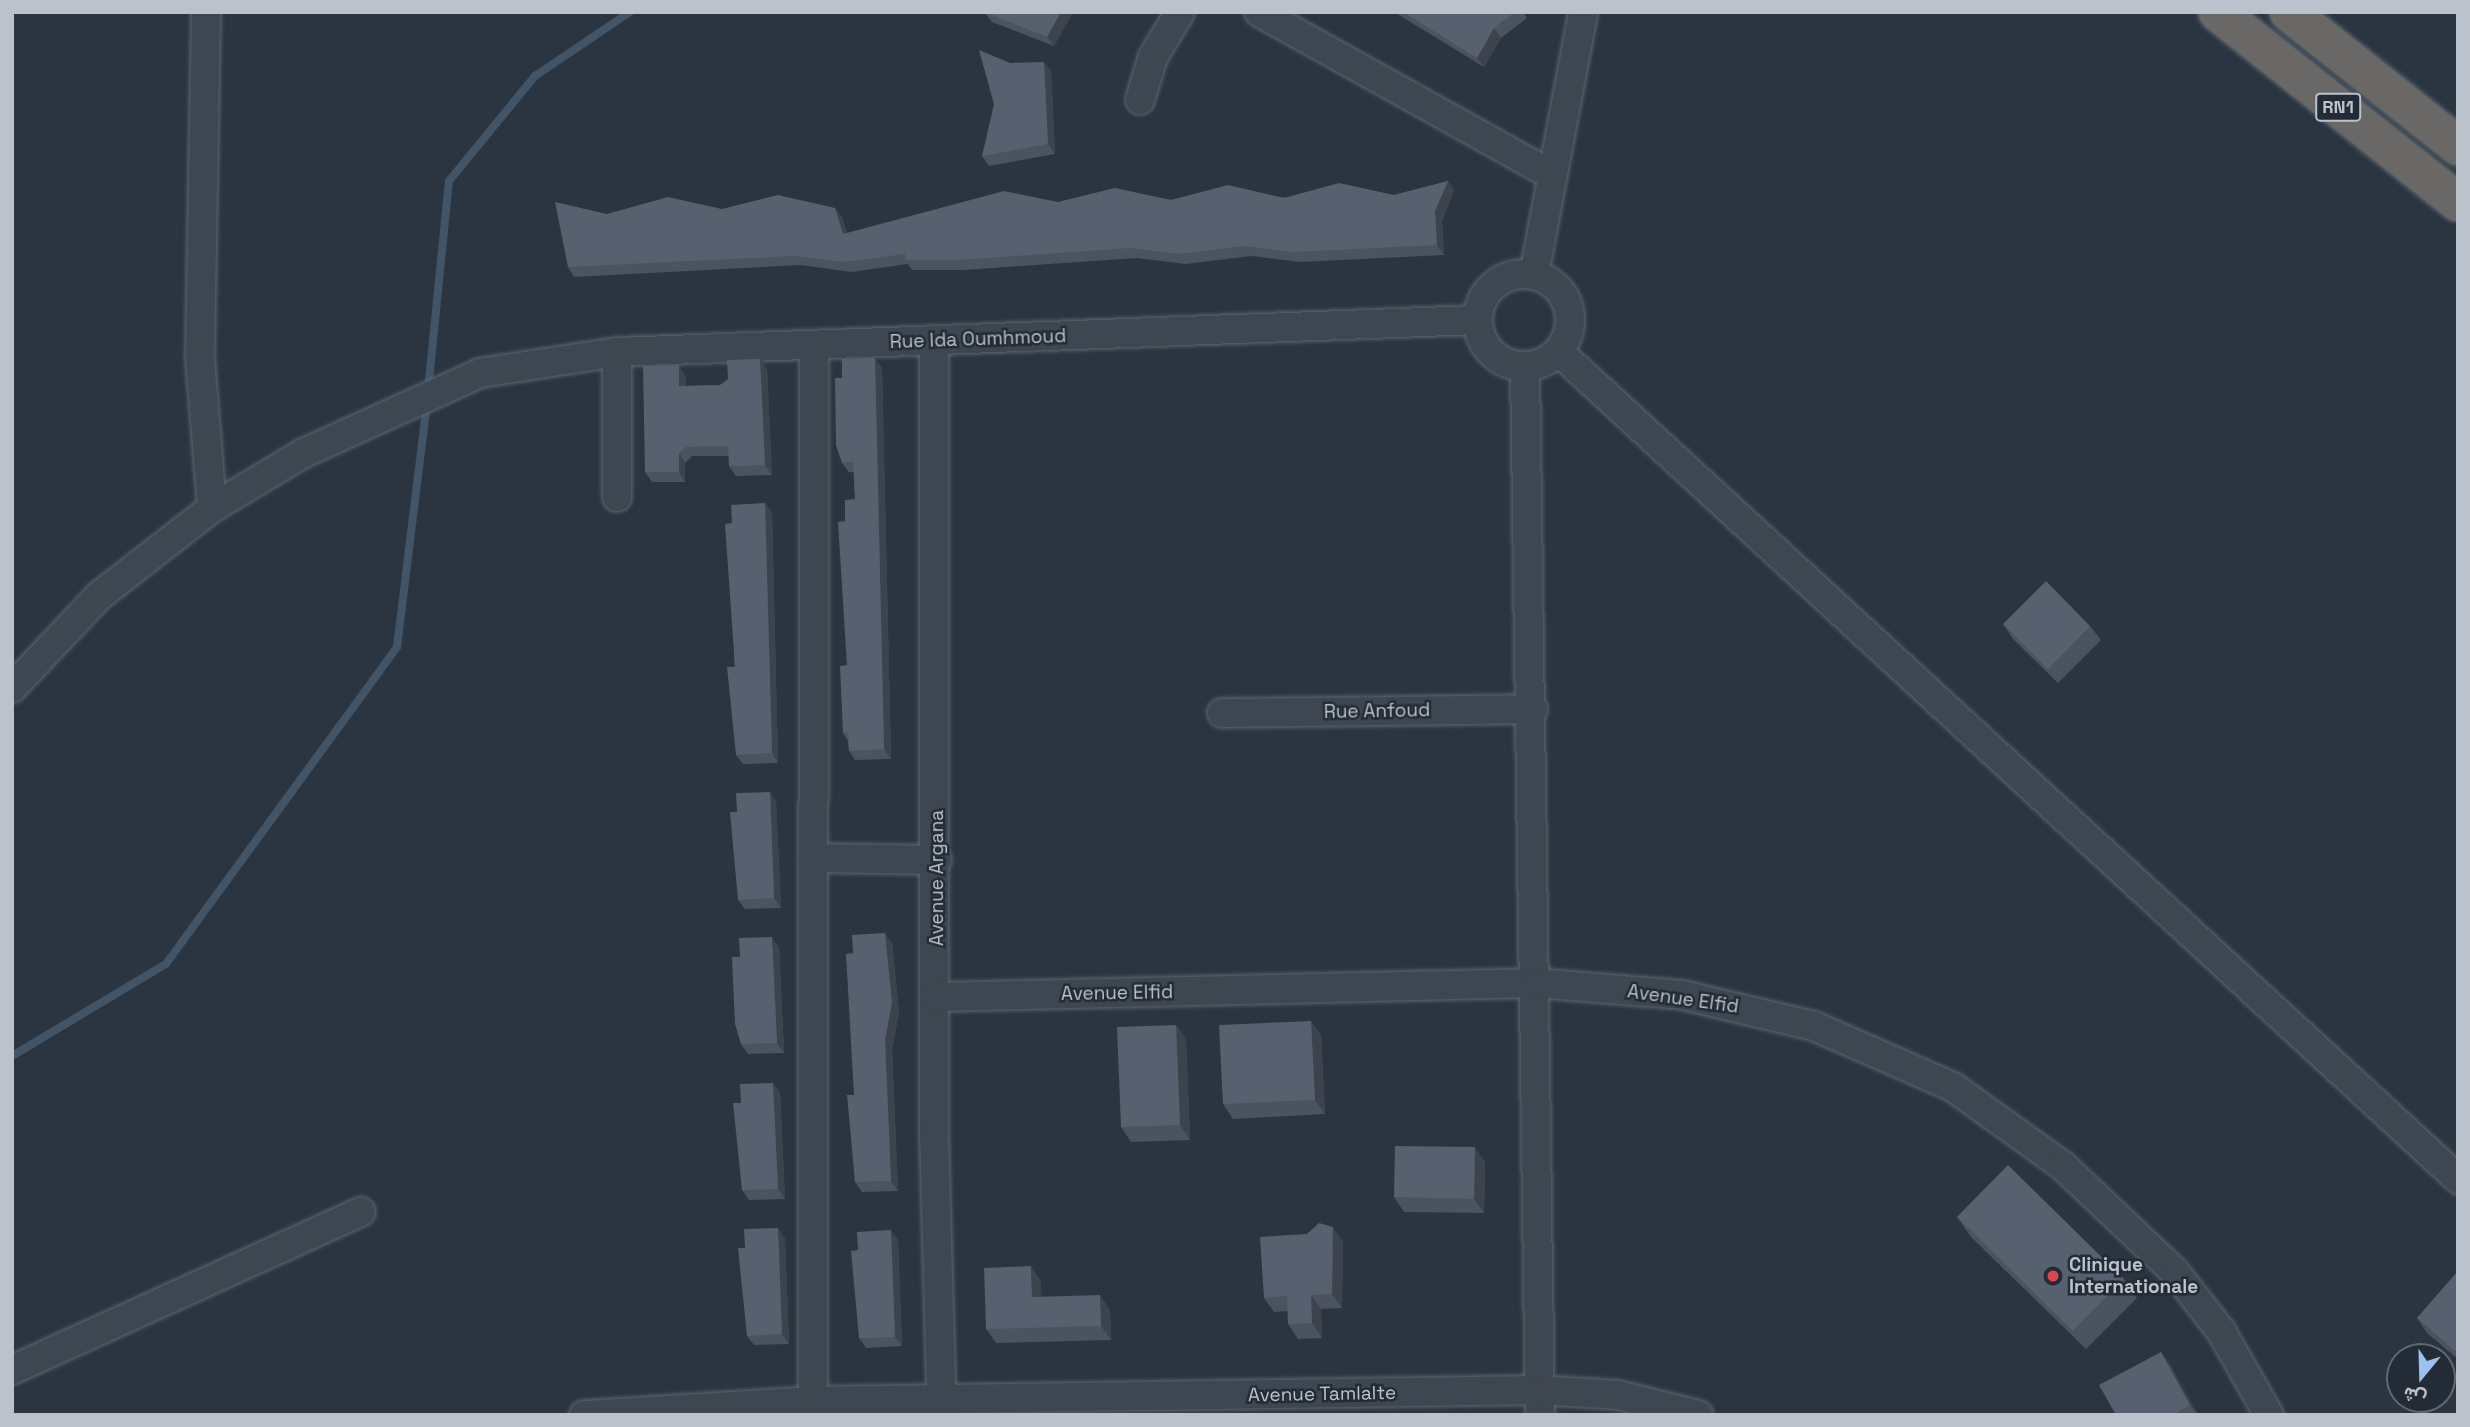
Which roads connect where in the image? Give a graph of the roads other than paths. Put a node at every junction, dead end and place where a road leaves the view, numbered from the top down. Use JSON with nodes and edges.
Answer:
{"nodes":[{"id":1,"x":206,"y":12,"type":"edge"},
{"id":2,"x":1180,"y":12,"type":"edge"},
{"id":3,"x":1259,"y":12,"type":"edge"},
{"id":4,"x":1583,"y":12,"type":"edge"},
{"id":5,"x":2218,"y":12,"type":"edge"},
{"id":6,"x":2289,"y":12,"type":"edge"},
{"id":7,"x":1140,"y":100,"type":"dead end"},
{"id":8,"x":2458,"y":146,"type":"edge"},
{"id":9,"x":1552,"y":175,"type":"junction"},
{"id":10,"x":2458,"y":202,"type":"edge"},
{"id":11,"x":1534,"y":275,"type":"junction"},
{"id":12,"x":1478,"y":320,"type":"junction"},
{"id":13,"x":934,"y":340,"type":"junction"},
{"id":14,"x":814,"y":345,"type":"junction"},
{"id":15,"x":617,"y":352,"type":"junction"},
{"id":16,"x":1559,"y":352,"type":"junction"},
{"id":17,"x":1525,"y":367,"type":"junction"},
{"id":18,"x":617,"y":497,"type":"dead end"},
{"id":19,"x":212,"y":508,"type":"junction"},
{"id":20,"x":12,"y":688,"type":"edge"},
{"id":21,"x":1533,"y":709,"type":"junction"},
{"id":22,"x":1222,"y":713,"type":"dead end"},
{"id":23,"x":813,"y":858,"type":"junction"},
{"id":24,"x":937,"y":860,"type":"junction"},
{"id":25,"x":1535,"y":983,"type":"junction"},
{"id":26,"x":937,"y":996,"type":"junction"},
{"id":27,"x":2458,"y":1180,"type":"edge"},
{"id":28,"x":361,"y":1212,"type":"dead end"},
{"id":29,"x":12,"y":1370,"type":"edge"},
{"id":30,"x":813,"y":1401,"type":"junction"},
{"id":31,"x":1540,"y":1402,"type":"edge"},
{"id":32,"x":942,"y":1407,"type":"edge"},
{"id":33,"x":584,"y":1415,"type":"edge"},
{"id":34,"x":1699,"y":1415,"type":"edge"},
{"id":35,"x":2269,"y":1415,"type":"edge"}],
"edges":[{"from":1,"to":19,"type":"street"},
{"from":2,"to":7,"type":"street"},
{"from":3,"to":9,"type":"street"},
{"from":4,"to":9,"type":"street"},
{"from":5,"to":10,"type":"highway","number":"RN1"},
{"from":6,"to":8,"type":"highway","number":"RN1"},
{"from":9,"to":11,"type":"street"},
{"from":11,"to":12,"type":"street"},
{"from":11,"to":16,"type":"street"},
{"from":12,"to":13,"type":"street","name":"Rue Ida Oumhmoud"},
{"from":12,"to":17,"type":"street"},
{"from":13,"to":14,"type":"street","name":"Rue Ida Oumhmoud"},
{"from":13,"to":24,"type":"street","name":"Avenue Argana"},
{"from":14,"to":15,"type":"street","name":"Rue Ida Oumhmoud"},
{"from":14,"to":23,"type":"street"},
{"from":15,"to":18,"type":"street"},
{"from":15,"to":19,"type":"street","name":"Rue Ida Oumhmoud"},
{"from":16,"to":17,"type":"street"},
{"from":16,"to":27,"type":"street"},
{"from":17,"to":21,"type":"street"},
{"from":19,"to":20,"type":"street","name":"Rue Ida Oumhmoud"},
{"from":21,"to":22,"type":"street","name":"Rue Anfoud"},
{"from":21,"to":25,"type":"street"},
{"from":23,"to":24,"type":"street"},
{"from":23,"to":30,"type":"street"},
{"from":24,"to":26,"type":"street","name":"Avenue Argana"},
{"from":25,"to":26,"type":"street","name":"Avenue Elfid"},
{"from":25,"to":31,"type":"street"},
{"from":25,"to":35,"type":"street","name":"Avenue Elfid"},
{"from":26,"to":32,"type":"street","name":"Avenue Argana"},
{"from":28,"to":29,"type":"street"},
{"from":30,"to":32,"type":"street","name":"Avenue Tamlalte"},
{"from":30,"to":33,"type":"street","name":"Avenue Tamlalte"},
{"from":31,"to":32,"type":"street","name":"Avenue Tamlalte"},
{"from":31,"to":34,"type":"street","name":"Avenue Tamlalte"}]}
